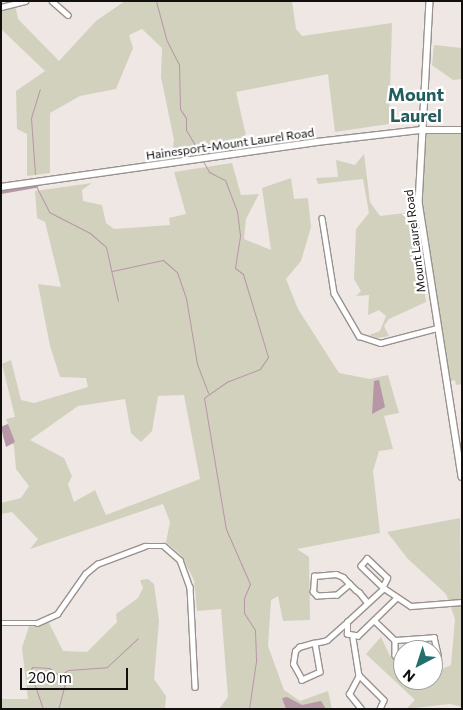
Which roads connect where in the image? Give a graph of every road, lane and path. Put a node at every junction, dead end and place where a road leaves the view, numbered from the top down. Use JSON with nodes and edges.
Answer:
{"nodes":[{"id":1,"x":25,"y":1,"type":"edge"},
{"id":2,"x":52,"y":1,"type":"edge"},
{"id":3,"x":430,"y":1,"type":"edge"},
{"id":4,"x":1,"y":8,"type":"edge"},
{"id":5,"x":68,"y":15,"type":"dead end"},
{"id":6,"x":421,"y":130,"type":"junction"},
{"id":7,"x":462,"y":130,"type":"edge"},
{"id":8,"x":1,"y":187,"type":"edge"},
{"id":9,"x":322,"y":218,"type":"dead end"},
{"id":10,"x":437,"y":328,"type":"junction"},
{"id":11,"x":461,"y":465,"type":"edge"},
{"id":12,"x":462,"y":477,"type":"edge"},
{"id":13,"x":350,"y":584,"type":"junction"},
{"id":14,"x":384,"y":587,"type":"junction"},
{"id":15,"x":396,"y":599,"type":"junction"},
{"id":16,"x":367,"y":602,"type":"junction"},
{"id":17,"x":462,"y":602,"type":"edge"},
{"id":18,"x":375,"y":620,"type":"junction"},
{"id":19,"x":1,"y":622,"type":"edge"},
{"id":20,"x":346,"y":623,"type":"junction"},
{"id":21,"x":353,"y":638,"type":"junction"},
{"id":22,"x":395,"y":640,"type":"joint"},
{"id":23,"x":435,"y":640,"type":"edge"},
{"id":24,"x":315,"y":643,"type":"junction"},
{"id":25,"x":359,"y":675,"type":"junction"},
{"id":26,"x":195,"y":687,"type":"dead end"},
{"id":27,"x":361,"y":709,"type":"edge"},
{"id":28,"x":380,"y":709,"type":"edge"}],
"edges":[{"from":1,"to":4,"type":"street"},
{"from":2,"to":5,"type":"street"},
{"from":3,"to":6,"type":"main road","name":"Mount Laurel Road"},
{"from":6,"to":7,"type":"main road","name":"Hainesport-Mount Laurel Road"},
{"from":6,"to":8,"type":"main road","name":"Hainesport-Mount Laurel Road"},
{"from":6,"to":10,"type":"main road","name":"Mount Laurel Road"},
{"from":9,"to":10,"type":"street"},
{"from":10,"to":11,"type":"main road","name":"Mount Laurel Road"},
{"from":11,"to":12,"type":"main road","name":"Mount Laurel Road"},
{"from":13,"to":13,"type":"street"},
{"from":13,"to":16,"type":"street"},
{"from":14,"to":14,"type":"street"},
{"from":14,"to":15,"type":"street"},
{"from":14,"to":16,"type":"street"},
{"from":15,"to":17,"type":"street"},
{"from":15,"to":18,"type":"street"},
{"from":16,"to":20,"type":"street"},
{"from":18,"to":21,"type":"street"},
{"from":18,"to":22,"type":"street"},
{"from":19,"to":26,"type":"street"},
{"from":20,"to":21,"type":"street"},
{"from":20,"to":24,"type":"street"},
{"from":21,"to":25,"type":"street"},
{"from":22,"to":23,"type":"street"},
{"from":24,"to":24,"type":"street"},
{"from":25,"to":27,"type":"street"},
{"from":25,"to":28,"type":"street"}]}
